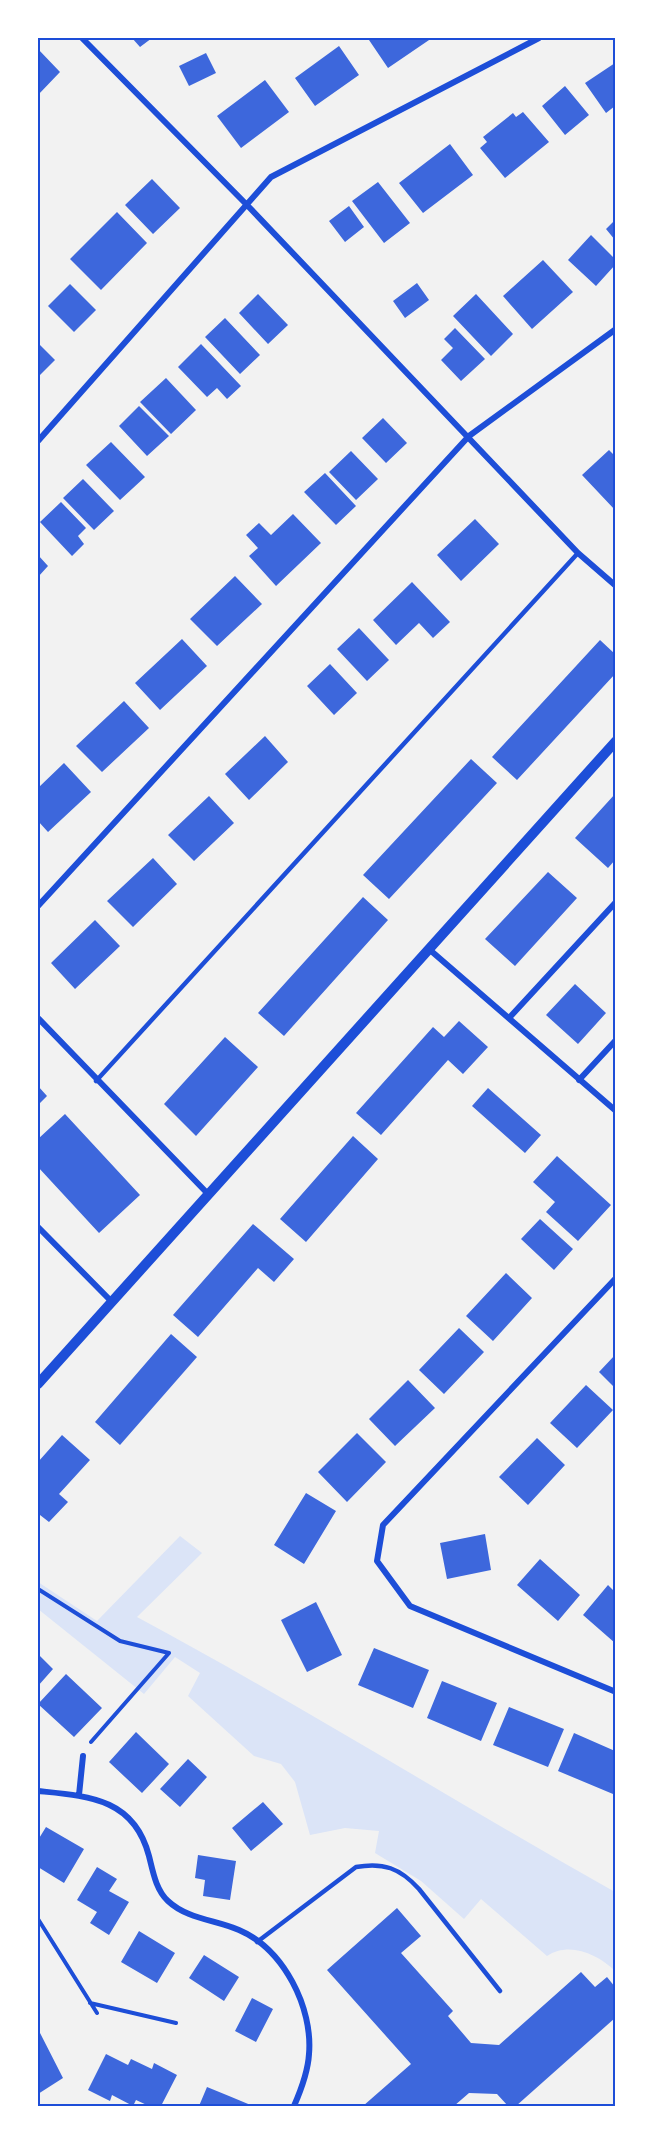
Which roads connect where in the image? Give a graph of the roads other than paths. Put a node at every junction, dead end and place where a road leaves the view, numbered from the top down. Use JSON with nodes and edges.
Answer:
{"nodes":[{"id":1,"x":82,"y":38,"type":"edge"},
{"id":2,"x":539,"y":38,"type":"edge"},
{"id":3,"x":247,"y":205,"type":"junction"},
{"id":4,"x":615,"y":329,"type":"edge"},
{"id":5,"x":469,"y":436,"type":"junction"},
{"id":6,"x":38,"y":441,"type":"edge"},
{"id":7,"x":578,"y":554,"type":"junction"},
{"id":8,"x":615,"y":586,"type":"edge"},
{"id":9,"x":615,"y":741,"type":"edge"},
{"id":10,"x":615,"y":902,"type":"edge"},
{"id":11,"x":38,"y":906,"type":"edge"},
{"id":12,"x":430,"y":950,"type":"junction"},
{"id":13,"x":38,"y":1018,"type":"edge"},
{"id":14,"x":509,"y":1018,"type":"junction"},
{"id":15,"x":615,"y":1040,"type":"edge"},
{"id":16,"x":579,"y":1080,"type":"junction"},
{"id":17,"x":96,"y":1081,"type":"junction"},
{"id":18,"x":615,"y":1110,"type":"edge"},
{"id":19,"x":209,"y":1195,"type":"junction"},
{"id":20,"x":38,"y":1227,"type":"edge"},
{"id":21,"x":615,"y":1278,"type":"edge"},
{"id":22,"x":112,"y":1302,"type":"junction"},
{"id":23,"x":38,"y":1384,"type":"edge"},
{"id":24,"x":615,"y":1692,"type":"edge"},
{"id":25,"x":83,"y":1756,"type":"road end"},
{"id":26,"x":38,"y":1791,"type":"edge"},
{"id":27,"x":79,"y":1795,"type":"junction"},
{"id":28,"x":258,"y":1942,"type":"junction"},
{"id":29,"x":500,"y":1991,"type":"dead end"},
{"id":30,"x":294,"y":2106,"type":"edge"}],
"edges":[{"from":1,"to":3,"type":"street"},
{"from":2,"to":3,"type":"street"},
{"from":3,"to":5,"type":"street"},
{"from":3,"to":6,"type":"street"},
{"from":4,"to":5,"type":"street"},
{"from":5,"to":7,"type":"street"},
{"from":5,"to":11,"type":"street"},
{"from":7,"to":8,"type":"street"},
{"from":7,"to":17,"type":"lane"},
{"from":9,"to":12,"type":"street"},
{"from":10,"to":14,"type":"street"},
{"from":12,"to":14,"type":"street"},
{"from":12,"to":19,"type":"street"},
{"from":13,"to":17,"type":"street"},
{"from":14,"to":16,"type":"street"},
{"from":15,"to":16,"type":"street"},
{"from":16,"to":18,"type":"street"},
{"from":17,"to":19,"type":"street"},
{"from":19,"to":22,"type":"street"},
{"from":20,"to":22,"type":"street"},
{"from":21,"to":24,"type":"street"},
{"from":22,"to":23,"type":"street"},
{"from":25,"to":27,"type":"street"},
{"from":26,"to":27,"type":"street"},
{"from":27,"to":28,"type":"street"},
{"from":28,"to":29,"type":"lane"},
{"from":28,"to":30,"type":"street"}]}
